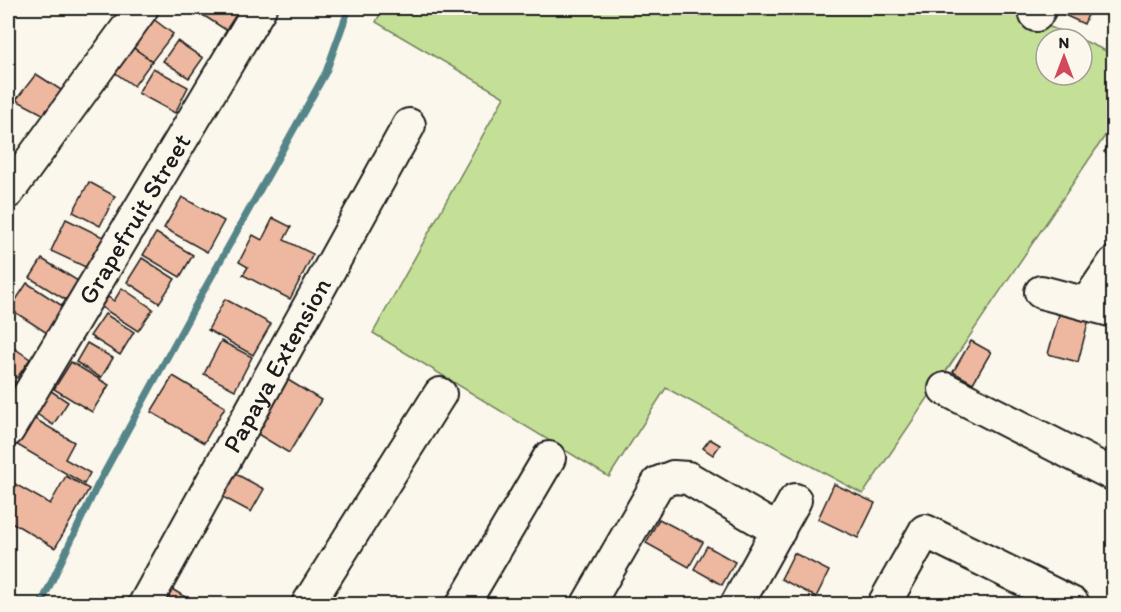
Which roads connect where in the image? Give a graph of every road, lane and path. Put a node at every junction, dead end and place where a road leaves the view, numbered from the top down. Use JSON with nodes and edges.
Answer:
{"nodes":[{"id":1,"x":142,"y":8,"type":"edge"},
{"id":2,"x":261,"y":8,"type":"edge"},
{"id":3,"x":409,"y":125,"type":"dead end"},
{"id":4,"x":8,"y":192,"type":"edge"},
{"id":5,"x":1113,"y":262,"type":"edge"},
{"id":6,"x":1041,"y":292,"type":"dead end"},
{"id":7,"x":1100,"y":307,"type":"edge"},
{"id":8,"x":945,"y":389,"type":"dead end"},
{"id":9,"x":440,"y":394,"type":"dead end"},
{"id":10,"x":8,"y":430,"type":"edge"},
{"id":11,"x":549,"y":458,"type":"dead end"},
{"id":12,"x":1113,"y":475,"type":"edge"},
{"id":13,"x":795,"y":500,"type":"dead end"},
{"id":14,"x":779,"y":531,"type":"junction"},
{"id":15,"x":145,"y":604,"type":"edge"},
{"id":16,"x":308,"y":604,"type":"edge"},
{"id":17,"x":463,"y":604,"type":"edge"},
{"id":18,"x":588,"y":604,"type":"edge"},
{"id":19,"x":737,"y":604,"type":"edge"},
{"id":20,"x":884,"y":604,"type":"edge"},
{"id":21,"x":1073,"y":604,"type":"edge"}],
"edges":[{"from":1,"to":4,"type":"street"},
{"from":2,"to":10,"type":"street","name":"Grapefruit Street"},
{"from":3,"to":15,"type":"street","name":"Papaya Extension"},
{"from":5,"to":7,"type":"street"},
{"from":6,"to":7,"type":"street"},
{"from":8,"to":12,"type":"street"},
{"from":9,"to":16,"type":"street"},
{"from":11,"to":17,"type":"street"},
{"from":13,"to":14,"type":"street"},
{"from":14,"to":18,"type":"street"},
{"from":14,"to":19,"type":"street"},
{"from":20,"to":21,"type":"street"}]}
